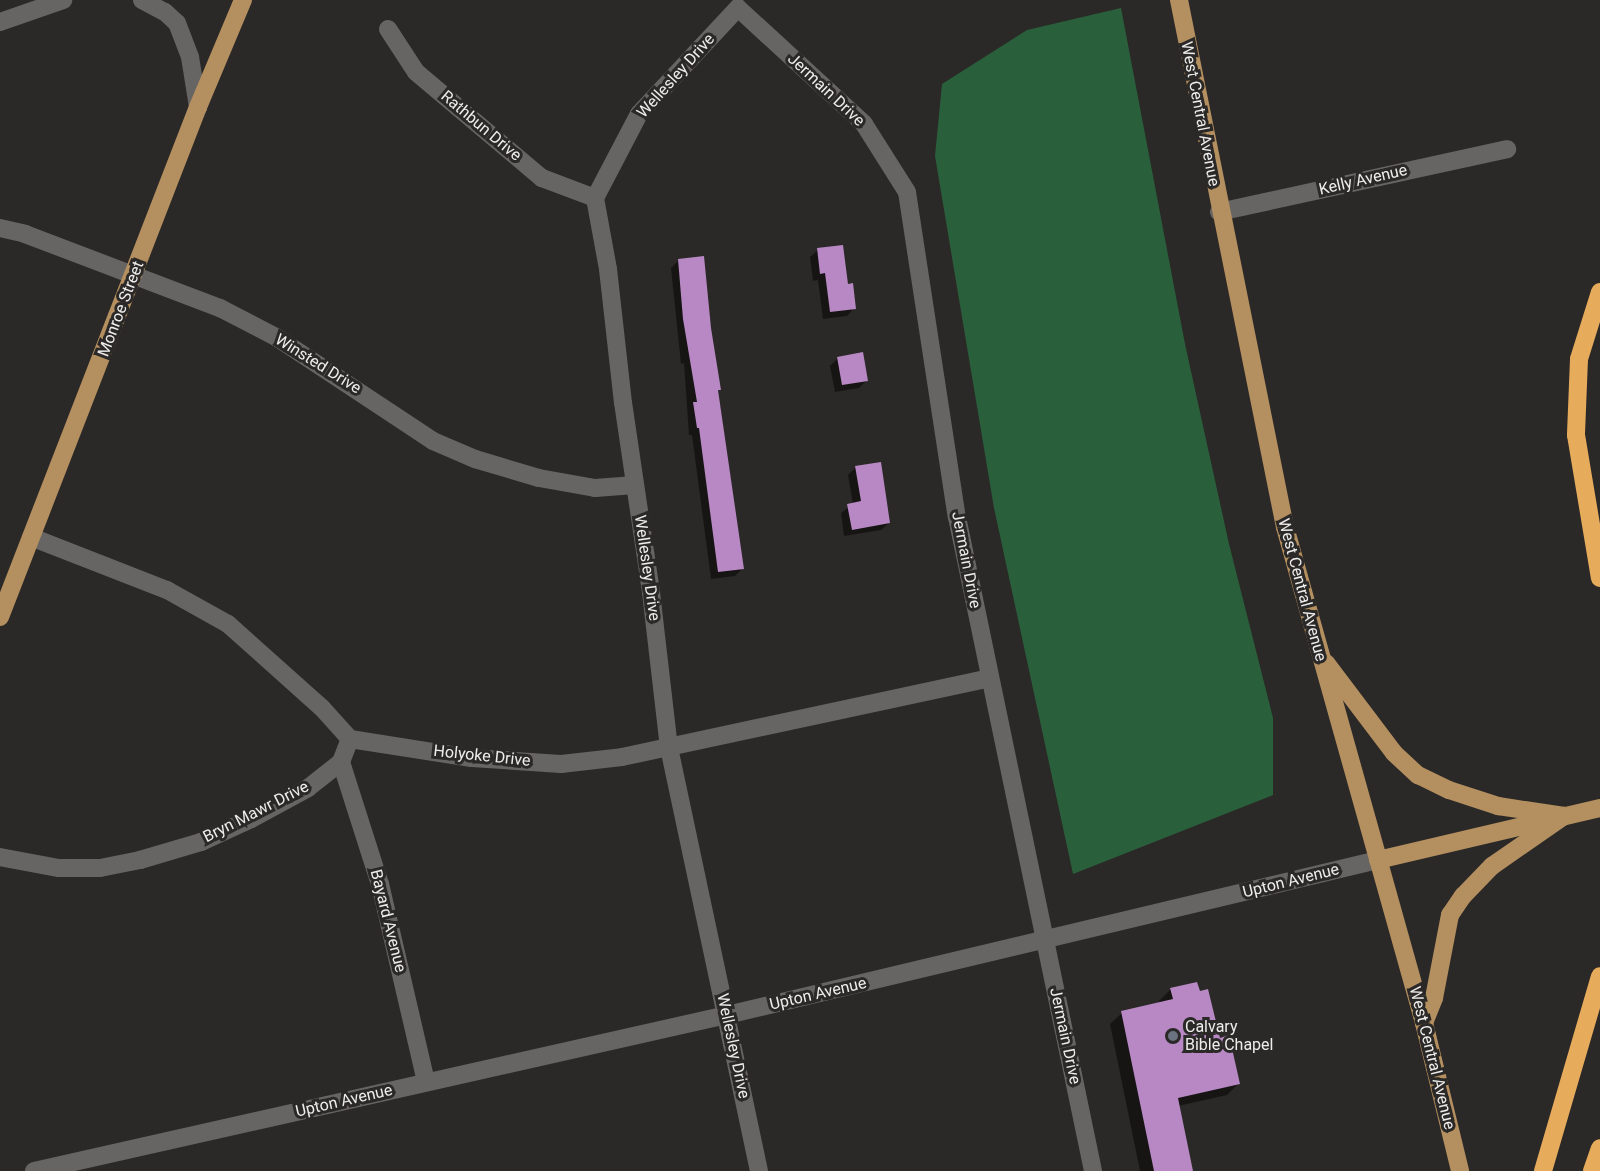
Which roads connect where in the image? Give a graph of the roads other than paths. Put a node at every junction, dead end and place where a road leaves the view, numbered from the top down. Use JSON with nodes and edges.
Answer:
{"nodes":[{"id":1,"x":63,"y":0,"type":"edge"},
{"id":2,"x":142,"y":0,"type":"edge"},
{"id":3,"x":243,"y":0,"type":"edge"},
{"id":4,"x":1179,"y":0,"type":"edge"},
{"id":5,"x":738,"y":8,"type":"joint"},
{"id":6,"x":0,"y":22,"type":"edge"},
{"id":7,"x":388,"y":29,"type":"dead end"},
{"id":8,"x":198,"y":107,"type":"junction"},
{"id":9,"x":1507,"y":149,"type":"dead end"},
{"id":10,"x":594,"y":198,"type":"junction"},
{"id":11,"x":1219,"y":212,"type":"junction"},
{"id":12,"x":0,"y":228,"type":"edge"},
{"id":13,"x":134,"y":277,"type":"junction"},
{"id":14,"x":1600,"y":292,"type":"edge"},
{"id":15,"x":635,"y":485,"type":"junction"},
{"id":16,"x":32,"y":537,"type":"junction"},
{"id":17,"x":1600,"y":578,"type":"edge"},
{"id":18,"x":0,"y":617,"type":"edge"},
{"id":19,"x":1319,"y":654,"type":"junction"},
{"id":20,"x":989,"y":678,"type":"junction"},
{"id":21,"x":350,"y":739,"type":"junction"},
{"id":22,"x":669,"y":748,"type":"junction"},
{"id":23,"x":341,"y":762,"type":"junction"},
{"id":24,"x":1600,"y":807,"type":"edge"},
{"id":25,"x":1564,"y":816,"type":"junction"},
{"id":26,"x":0,"y":857,"type":"edge"},
{"id":27,"x":1378,"y":860,"type":"junction"},
{"id":28,"x":1046,"y":940,"type":"junction"},
{"id":29,"x":1600,"y":976,"type":"edge"},
{"id":30,"x":727,"y":1015,"type":"junction"},
{"id":31,"x":1424,"y":1023,"type":"junction"},
{"id":32,"x":426,"y":1082,"type":"junction"},
{"id":33,"x":1600,"y":1148,"type":"edge"},
{"id":34,"x":34,"y":1171,"type":"edge"},
{"id":35,"x":759,"y":1171,"type":"edge"},
{"id":36,"x":1094,"y":1171,"type":"edge"},
{"id":37,"x":1460,"y":1171,"type":"edge"},
{"id":38,"x":1543,"y":1171,"type":"edge"},
{"id":39,"x":1592,"y":1171,"type":"edge"}],
"edges":[{"from":1,"to":6,"type":"street"},
{"from":2,"to":8,"type":"street"},
{"from":3,"to":8,"type":"main road","name":"Monroe Street"},
{"from":4,"to":11,"type":"main road","name":"West Central Avenue"},
{"from":5,"to":10,"type":"street","name":"Wellesley Drive"},
{"from":5,"to":20,"type":"street","name":"Jermain Drive"},
{"from":7,"to":10,"type":"street","name":"Rathbun Drive"},
{"from":8,"to":13,"type":"main road","name":"Monroe Street"},
{"from":9,"to":11,"type":"street","name":"Kelly Avenue"},
{"from":10,"to":15,"type":"street","name":"Wellesley Drive"},
{"from":11,"to":19,"type":"main road","name":"West Central Avenue"},
{"from":12,"to":13,"type":"street","name":"Winsted Drive"},
{"from":13,"to":15,"type":"street","name":"Winsted Drive"},
{"from":13,"to":16,"type":"main road","name":"Monroe Street"},
{"from":14,"to":17,"type":"highway"},
{"from":15,"to":22,"type":"street","name":"Wellesley Drive"},
{"from":16,"to":18,"type":"main road","name":"Monroe Street"},
{"from":16,"to":21,"type":"street"},
{"from":19,"to":25,"type":"main road"},
{"from":19,"to":27,"type":"main road","name":"West Central Avenue"},
{"from":20,"to":22,"type":"street","name":"Holyoke Drive"},
{"from":20,"to":28,"type":"street","name":"Jermain Drive"},
{"from":21,"to":22,"type":"street","name":"Holyoke Drive"},
{"from":21,"to":23,"type":"street"},
{"from":22,"to":30,"type":"street","name":"Wellesley Drive"},
{"from":23,"to":26,"type":"street","name":"Bryn Mawr Drive"},
{"from":23,"to":32,"type":"street","name":"Bayard Avenue"},
{"from":24,"to":25,"type":"main road","name":"Upton Avenue"},
{"from":25,"to":27,"type":"main road","name":"Upton Avenue"},
{"from":25,"to":31,"type":"main road"},
{"from":27,"to":28,"type":"street","name":"Upton Avenue"},
{"from":27,"to":31,"type":"main road","name":"West Central Avenue"},
{"from":28,"to":30,"type":"street","name":"Upton Avenue"},
{"from":28,"to":36,"type":"street","name":"Jermain Drive"},
{"from":29,"to":38,"type":"highway"},
{"from":30,"to":32,"type":"street","name":"Upton Avenue"},
{"from":30,"to":35,"type":"street","name":"Wellesley Drive"},
{"from":31,"to":37,"type":"main road","name":"West Central Avenue"},
{"from":32,"to":34,"type":"street","name":"Upton Avenue"},
{"from":33,"to":39,"type":"highway"}]}
